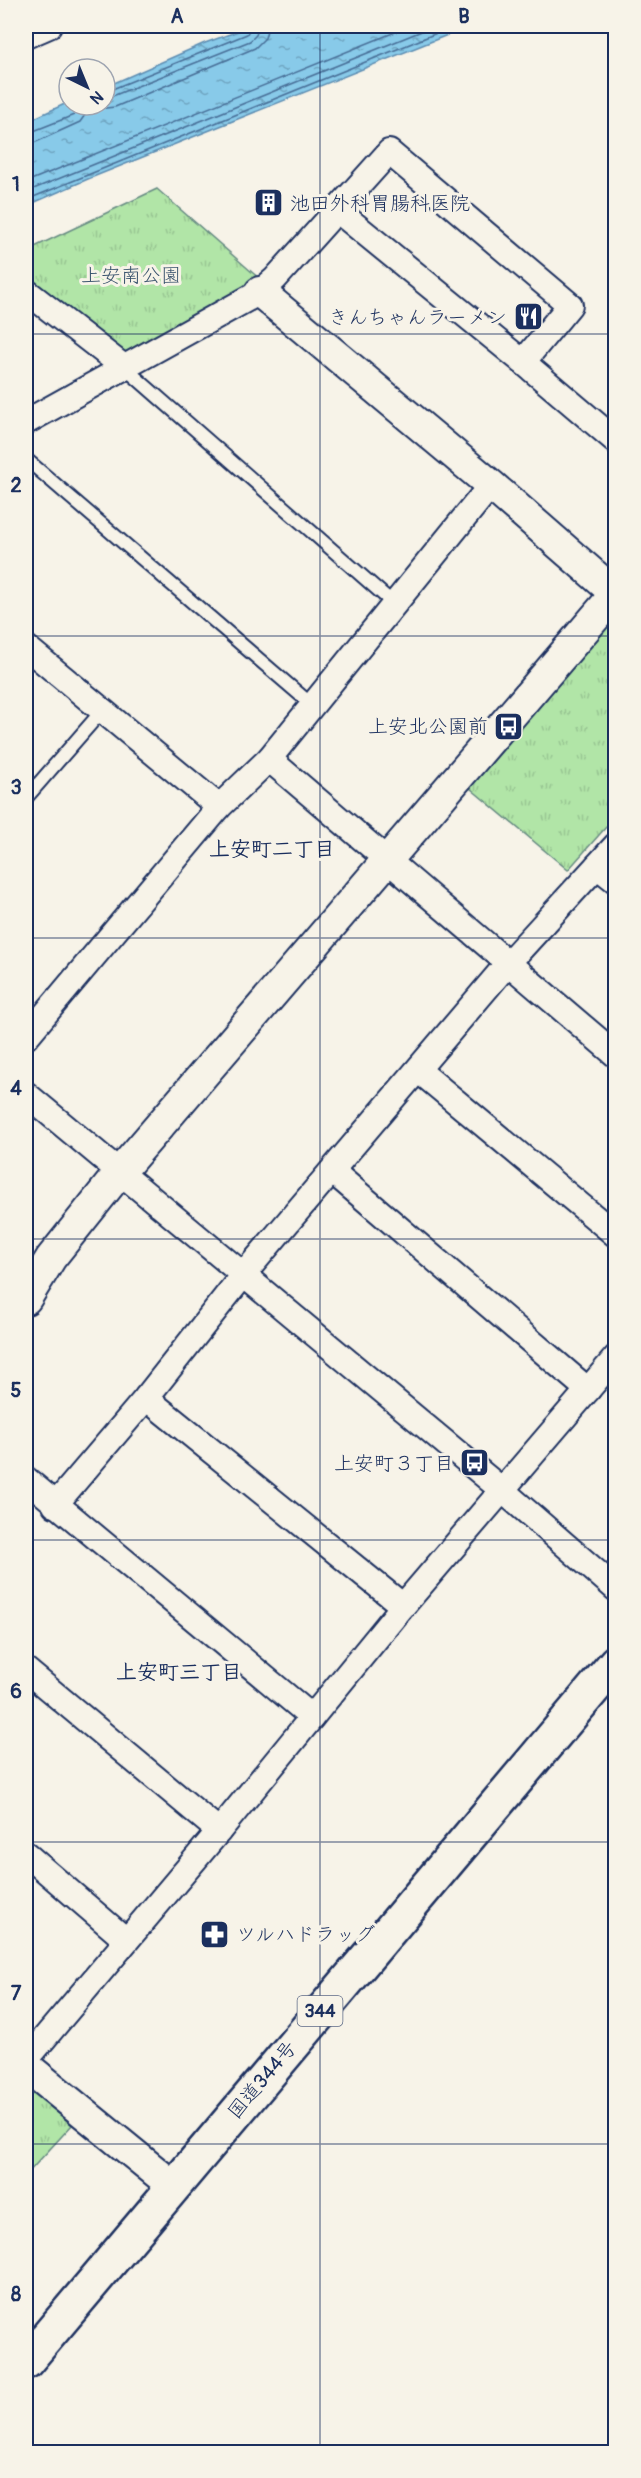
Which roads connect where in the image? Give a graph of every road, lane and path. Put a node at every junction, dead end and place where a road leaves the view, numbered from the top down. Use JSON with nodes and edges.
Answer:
{"nodes":[{"id":1,"x":49,"y":26,"type":"edge"},
{"id":2,"x":26,"y":36,"type":"edge"},
{"id":3,"x":338,"y":211,"type":"junction"},
{"id":4,"x":26,"y":291,"type":"edge"},
{"id":5,"x":260,"y":292,"type":"junction"},
{"id":6,"x":523,"y":362,"type":"junction"},
{"id":7,"x":124,"y":368,"type":"junction"},
{"id":8,"x":26,"y":422,"type":"edge"},
{"id":9,"x":615,"y":441,"type":"edge"},
{"id":10,"x":26,"y":459,"type":"edge"},
{"id":11,"x":491,"y":485,"type":"junction"},
{"id":12,"x":615,"y":594,"type":"edge"},
{"id":13,"x":394,"y":604,"type":"junction"},
{"id":14,"x":26,"y":647,"type":"edge"},
{"id":15,"x":312,"y":705,"type":"junction"},
{"id":16,"x":101,"y":712,"type":"junction"},
{"id":17,"x":269,"y":759,"type":"junction"},
{"id":18,"x":26,"y":798,"type":"edge"},
{"id":19,"x":219,"y":807,"type":"junction"},
{"id":20,"x":615,"y":845,"type":"edge"},
{"id":21,"x":387,"y":860,"type":"junction"},
{"id":22,"x":606,"y":874,"type":"edge"},
{"id":23,"x":508,"y":963,"type":"junction"},
{"id":24,"x":26,"y":1037,"type":"edge"},
{"id":25,"x":615,"y":1055,"type":"edge"},
{"id":26,"x":418,"y":1070,"type":"junction"},
{"id":27,"x":26,"y":1094,"type":"edge"},
{"id":28,"x":332,"y":1171,"type":"junction"},
{"id":29,"x":119,"y":1173,"type":"junction"},
{"id":30,"x":615,"y":1235,"type":"edge"},
{"id":31,"x":243,"y":1275,"type":"junction"},
{"id":32,"x":26,"y":1299,"type":"edge"},
{"id":33,"x":615,"y":1357,"type":"edge"},
{"id":34,"x":588,"y":1390,"type":"junction"},
{"id":35,"x":146,"y":1398,"type":"junction"},
{"id":36,"x":26,"y":1479,"type":"edge"},
{"id":37,"x":502,"y":1490,"type":"junction"},
{"id":38,"x":55,"y":1505,"type":"junction"},
{"id":39,"x":615,"y":1589,"type":"edge"},
{"id":40,"x":403,"y":1606,"type":"junction"},
{"id":41,"x":615,"y":1662,"type":"edge"},
{"id":42,"x":26,"y":1670,"type":"edge"},
{"id":43,"x":312,"y":1717,"type":"junction"},
{"id":44,"x":219,"y":1831,"type":"junction"},
{"id":45,"x":26,"y":1854,"type":"edge"},
{"id":46,"x":126,"y":1940,"type":"junction"},
{"id":47,"x":26,"y":2060,"type":"edge"},
{"id":48,"x":26,"y":2066,"type":"edge"},
{"id":49,"x":173,"y":2186,"type":"junction"},
{"id":50,"x":26,"y":2362,"type":"edge"}],
"edges":[{"from":1,"to":2,"type":"street"},
{"from":3,"to":5,"type":"street"},
{"from":3,"to":6,"type":"street"},
{"from":3,"to":6,"type":"street"},
{"from":4,"to":7,"type":"street"},
{"from":5,"to":7,"type":"street"},
{"from":5,"to":11,"type":"street"},
{"from":6,"to":9,"type":"street"},
{"from":7,"to":8,"type":"street"},
{"from":7,"to":13,"type":"lane"},
{"from":10,"to":15,"type":"lane"},
{"from":11,"to":12,"type":"street"},
{"from":11,"to":13,"type":"street"},
{"from":12,"to":21,"type":"street"},
{"from":13,"to":15,"type":"street"},
{"from":14,"to":16,"type":"street"},
{"from":15,"to":17,"type":"street"},
{"from":16,"to":18,"type":"lane"},
{"from":16,"to":19,"type":"street"},
{"from":17,"to":19,"type":"street"},
{"from":17,"to":21,"type":"street"},
{"from":19,"to":24,"type":"street"},
{"from":20,"to":22,"type":"street"},
{"from":21,"to":23,"type":"street"},
{"from":21,"to":29,"type":"street"},
{"from":22,"to":23,"type":"street"},
{"from":23,"to":25,"type":"street"},
{"from":23,"to":26,"type":"street"},
{"from":26,"to":28,"type":"street"},
{"from":26,"to":30,"type":"street"},
{"from":27,"to":29,"type":"street"},
{"from":28,"to":31,"type":"street"},
{"from":28,"to":34,"type":"street"},
{"from":29,"to":31,"type":"street"},
{"from":29,"to":32,"type":"street"},
{"from":31,"to":35,"type":"street"},
{"from":31,"to":37,"type":"street"},
{"from":33,"to":34,"type":"street"},
{"from":34,"to":37,"type":"street"},
{"from":35,"to":38,"type":"street"},
{"from":35,"to":40,"type":"street"},
{"from":36,"to":38,"type":"street"},
{"from":37,"to":39,"type":"street"},
{"from":37,"to":40,"type":"street"},
{"from":38,"to":43,"type":"street"},
{"from":40,"to":43,"type":"street"},
{"from":41,"to":49,"type":"highway","name":"国道344号","number":"344"},
{"from":42,"to":44,"type":"street"},
{"from":43,"to":44,"type":"street"},
{"from":44,"to":46,"type":"street"},
{"from":45,"to":46,"type":"street"},
{"from":46,"to":47,"type":"street"},
{"from":48,"to":49,"type":"street"},
{"from":49,"to":50,"type":"highway","name":"国道344号","number":"344"}]}
